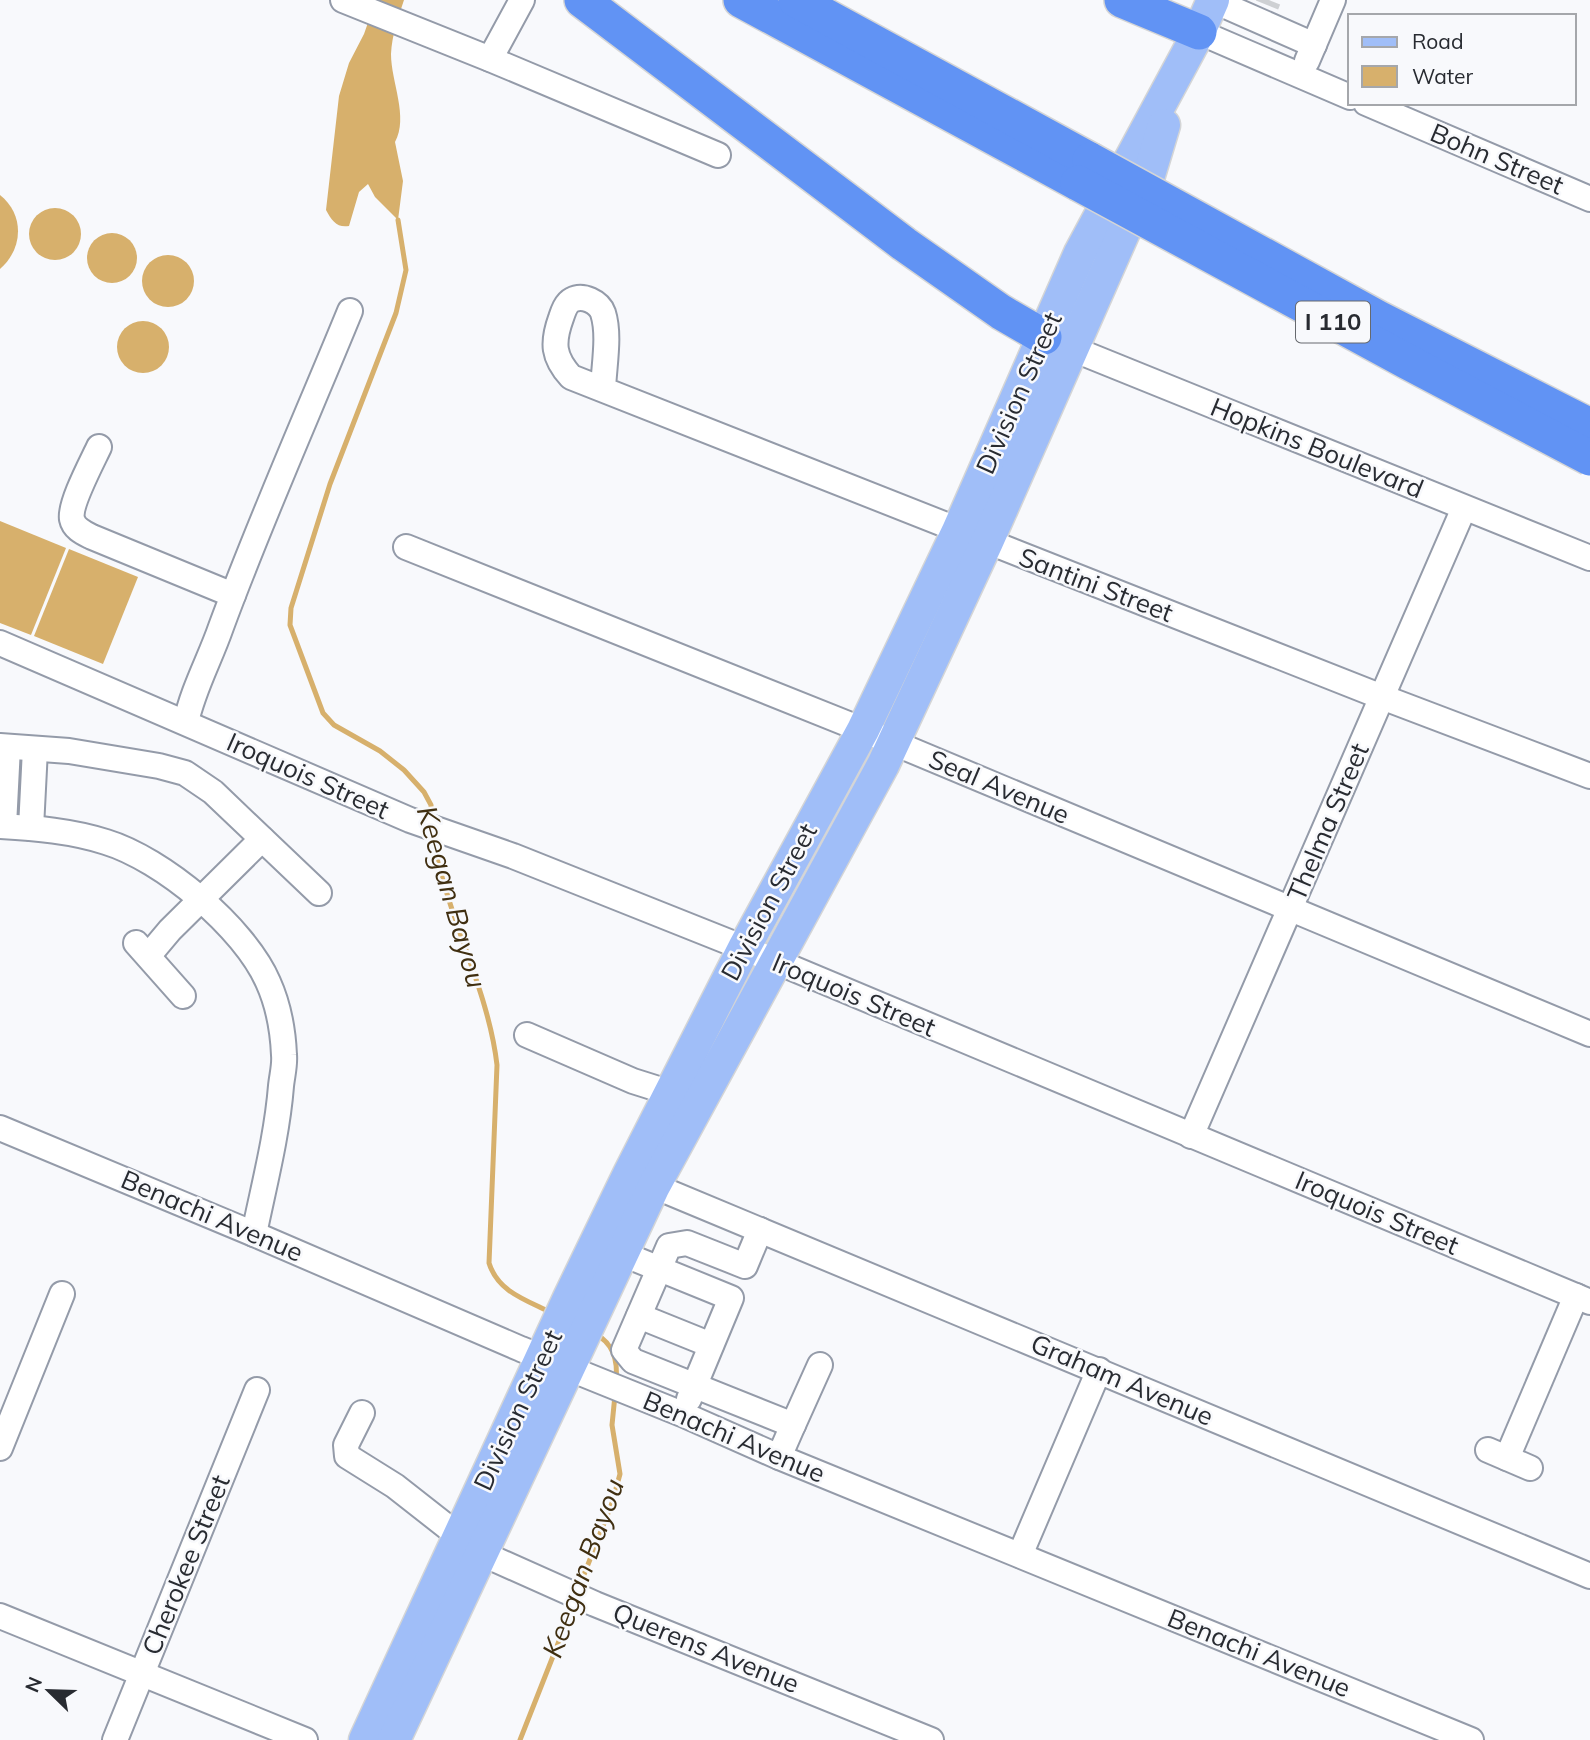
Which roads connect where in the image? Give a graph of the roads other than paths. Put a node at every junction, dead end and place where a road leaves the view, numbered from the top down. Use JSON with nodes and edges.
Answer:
{"nodes":[{"id":1,"x":522,"y":0,"type":"edge"},
{"id":2,"x":582,"y":0,"type":"edge"},
{"id":3,"x":741,"y":0,"type":"edge"},
{"id":4,"x":796,"y":0,"type":"edge"},
{"id":5,"x":1122,"y":0,"type":"edge"},
{"id":6,"x":1333,"y":0,"type":"edge"},
{"id":7,"x":355,"y":4,"type":"edge"},
{"id":8,"x":1239,"y":6,"type":"edge"},
{"id":9,"x":1199,"y":32,"type":"junction"},
{"id":10,"x":1314,"y":45,"type":"junction"},
{"id":11,"x":490,"y":59,"type":"junction"},
{"id":12,"x":1301,"y":76,"type":"junction"},
{"id":13,"x":1348,"y":96,"type":"edge"},
{"id":14,"x":1371,"y":105,"type":"edge"},
{"id":15,"x":718,"y":155,"type":"dead end"},
{"id":16,"x":1590,"y":199,"type":"edge"},
{"id":17,"x":350,"y":311,"type":"dead end"},
{"id":18,"x":1058,"y":343,"type":"junction"},
{"id":19,"x":603,"y":388,"type":"dead end"},
{"id":20,"x":1590,"y":426,"type":"edge"},
{"id":21,"x":99,"y":447,"type":"dead end"},
{"id":22,"x":1590,"y":457,"type":"edge"},
{"id":23,"x":1464,"y":508,"type":"junction"},
{"id":24,"x":958,"y":531,"type":"junction"},
{"id":25,"x":987,"y":542,"type":"junction"},
{"id":26,"x":406,"y":547,"type":"dead end"},
{"id":27,"x":1590,"y":558,"type":"edge"},
{"id":28,"x":233,"y":595,"type":"junction"},
{"id":29,"x":0,"y":643,"type":"edge"},
{"id":30,"x":1382,"y":697,"type":"junction"},
{"id":31,"x":186,"y":722,"type":"junction"},
{"id":32,"x":863,"y":730,"type":"junction"},
{"id":33,"x":894,"y":743,"type":"junction"},
{"id":34,"x":4,"y":747,"type":"edge"},
{"id":35,"x":35,"y":748,"type":"junction"},
{"id":36,"x":1590,"y":776,"type":"edge"},
{"id":37,"x":2,"y":826,"type":"edge"},
{"id":38,"x":31,"y":828,"type":"junction"},
{"id":39,"x":262,"y":839,"type":"junction"},
{"id":40,"x":319,"y":893,"type":"dead end"},
{"id":41,"x":200,"y":899,"type":"junction"},
{"id":42,"x":1291,"y":910,"type":"junction"},
{"id":43,"x":744,"y":948,"type":"junction"},
{"id":44,"x":775,"y":962,"type":"junction"},
{"id":45,"x":183,"y":996,"type":"dead end"},
{"id":46,"x":1590,"y":1034,"type":"edge"},
{"id":47,"x":527,"y":1035,"type":"dead end"},
{"id":48,"x":671,"y":1093,"type":"junction"},
{"id":49,"x":0,"y":1128,"type":"edge"},
{"id":50,"x":1191,"y":1136,"type":"junction"},
{"id":51,"x":654,"y":1186,"type":"junction"},
{"id":52,"x":760,"y":1230,"type":"junction"},
{"id":53,"x":254,"y":1234,"type":"junction"},
{"id":54,"x":623,"y":1254,"type":"junction"},
{"id":55,"x":745,"y":1266,"type":"junction"},
{"id":56,"x":659,"y":1269,"type":"junction"},
{"id":57,"x":62,"y":1294,"type":"dead end"},
{"id":58,"x":732,"y":1298,"type":"junction"},
{"id":59,"x":1583,"y":1299,"type":"edge"},
{"id":60,"x":639,"y":1316,"type":"junction"},
{"id":61,"x":711,"y":1345,"type":"junction"},
{"id":62,"x":573,"y":1350,"type":"junction"},
{"id":63,"x":820,"y":1365,"type":"dead end"},
{"id":64,"x":1098,"y":1370,"type":"junction"},
{"id":65,"x":695,"y":1385,"type":"junction"},
{"id":66,"x":257,"y":1390,"type":"dead end"},
{"id":67,"x":362,"y":1413,"type":"dead end"},
{"id":68,"x":682,"y":1414,"type":"junction"},
{"id":69,"x":793,"y":1425,"type":"junction"},
{"id":70,"x":0,"y":1448,"type":"edge"},
{"id":71,"x":779,"y":1457,"type":"junction"},
{"id":72,"x":1530,"y":1468,"type":"dead end"},
{"id":73,"x":472,"y":1545,"type":"junction"},
{"id":74,"x":1020,"y":1555,"type":"junction"},
{"id":75,"x":1590,"y":1576,"type":"edge"},
{"id":76,"x":0,"y":1616,"type":"edge"},
{"id":77,"x":142,"y":1674,"type":"junction"},
{"id":78,"x":115,"y":1740,"type":"edge"},
{"id":79,"x":305,"y":1740,"type":"edge"},
{"id":80,"x":365,"y":1740,"type":"edge"},
{"id":81,"x":394,"y":1740,"type":"edge"},
{"id":82,"x":931,"y":1740,"type":"edge"},
{"id":83,"x":1471,"y":1740,"type":"edge"}],
"edges":[{"from":1,"to":11,"type":"street"},
{"from":2,"to":18,"type":"highway"},
{"from":3,"to":22,"type":"highway","number":"I 110","bridge":true},
{"from":4,"to":20,"type":"highway","number":"I 110","bridge":true},
{"from":5,"to":9,"type":"highway"},
{"from":6,"to":10,"type":"street"},
{"from":7,"to":11,"type":"street"},
{"from":8,"to":9,"type":"main road","name":"Division Street"},
{"from":8,"to":10,"type":"street"},
{"from":9,"to":12,"type":"street"},
{"from":9,"to":18,"type":"main road","name":"Division Street"},
{"from":10,"to":12,"type":"street"},
{"from":11,"to":15,"type":"street"},
{"from":12,"to":13,"type":"street"},
{"from":14,"to":16,"type":"street","name":"Bohn Street"},
{"from":17,"to":28,"type":"street"},
{"from":18,"to":23,"type":"street","name":"Hopkins Boulevard"},
{"from":18,"to":24,"type":"main road","name":"Division Street"},
{"from":18,"to":25,"type":"main road","name":"Division Street"},
{"from":19,"to":24,"type":"street","name":"Santini Street"},
{"from":21,"to":28,"type":"street"},
{"from":23,"to":27,"type":"street","name":"Hopkins Boulevard"},
{"from":23,"to":30,"type":"street","name":"Thelma Street"},
{"from":24,"to":25,"type":"street","name":"Santini Street"},
{"from":24,"to":32,"type":"main road","name":"Division Street"},
{"from":25,"to":30,"type":"street","name":"Santini Street"},
{"from":25,"to":33,"type":"main road","name":"Division Street"},
{"from":26,"to":32,"type":"street","name":"Seal Avenue"},
{"from":28,"to":31,"type":"street"},
{"from":29,"to":31,"type":"street","name":"Iroquois Street"},
{"from":30,"to":36,"type":"street","name":"Santini Street"},
{"from":30,"to":42,"type":"street","name":"Thelma Street"},
{"from":31,"to":43,"type":"street","name":"Iroquois Street"},
{"from":32,"to":33,"type":"street","name":"Seal Avenue"},
{"from":32,"to":43,"type":"main road","name":"Division Street"},
{"from":33,"to":42,"type":"street","name":"Seal Avenue"},
{"from":33,"to":44,"type":"main road","name":"Division Street"},
{"from":34,"to":35,"type":"street"},
{"from":34,"to":37,"type":"street"},
{"from":35,"to":38,"type":"street"},
{"from":35,"to":39,"type":"street"},
{"from":37,"to":38,"type":"street"},
{"from":38,"to":41,"type":"street"},
{"from":39,"to":40,"type":"street"},
{"from":39,"to":41,"type":"street"},
{"from":41,"to":45,"type":"street"},
{"from":41,"to":53,"type":"street"},
{"from":42,"to":46,"type":"street","name":"Seal Avenue"},
{"from":42,"to":50,"type":"street","name":"Thelma Street"},
{"from":43,"to":44,"type":"street","name":"Iroquois Street"},
{"from":43,"to":48,"type":"main road","name":"Division Street"},
{"from":44,"to":50,"type":"street","name":"Iroquois Street"},
{"from":44,"to":51,"type":"main road","name":"Division Street"},
{"from":47,"to":48,"type":"street"},
{"from":48,"to":62,"type":"main road","name":"Division Street"},
{"from":49,"to":53,"type":"street","name":"Benachi Avenue"},
{"from":50,"to":59,"type":"street","name":"Iroquois Street"},
{"from":51,"to":52,"type":"street","name":"Graham Avenue"},
{"from":51,"to":54,"type":"main road","name":"Division Street"},
{"from":52,"to":55,"type":"street"},
{"from":52,"to":64,"type":"street","name":"Graham Avenue"},
{"from":53,"to":62,"type":"street","name":"Benachi Avenue"},
{"from":54,"to":56,"type":"street"},
{"from":54,"to":62,"type":"main road","name":"Division Street"},
{"from":55,"to":56,"type":"street"},
{"from":55,"to":58,"type":"street"},
{"from":56,"to":58,"type":"street"},
{"from":56,"to":60,"type":"street"},
{"from":57,"to":70,"type":"street"},
{"from":58,"to":61,"type":"street"},
{"from":59,"to":72,"type":"street"},
{"from":60,"to":61,"type":"street"},
{"from":60,"to":65,"type":"street"},
{"from":61,"to":65,"type":"street"},
{"from":62,"to":68,"type":"street","name":"Benachi Avenue"},
{"from":62,"to":73,"type":"main road","name":"Division Street"},
{"from":63,"to":69,"type":"street"},
{"from":64,"to":74,"type":"street"},
{"from":64,"to":75,"type":"street","name":"Graham Avenue"},
{"from":65,"to":68,"type":"street"},
{"from":65,"to":69,"type":"street"},
{"from":66,"to":77,"type":"street","name":"Cherokee Street"},
{"from":67,"to":73,"type":"street","name":"Querens Avenue"},
{"from":68,"to":71,"type":"street","name":"Benachi Avenue"},
{"from":69,"to":71,"type":"street"},
{"from":71,"to":74,"type":"street","name":"Benachi Avenue"},
{"from":73,"to":80,"type":"main road","name":"Division Street"},
{"from":73,"to":81,"type":"main road","name":"Division Street"},
{"from":73,"to":82,"type":"street","name":"Querens Avenue"},
{"from":74,"to":83,"type":"street","name":"Benachi Avenue"},
{"from":76,"to":77,"type":"street"},
{"from":77,"to":78,"type":"street","name":"Cherokee Street"},
{"from":77,"to":79,"type":"street"}]}
